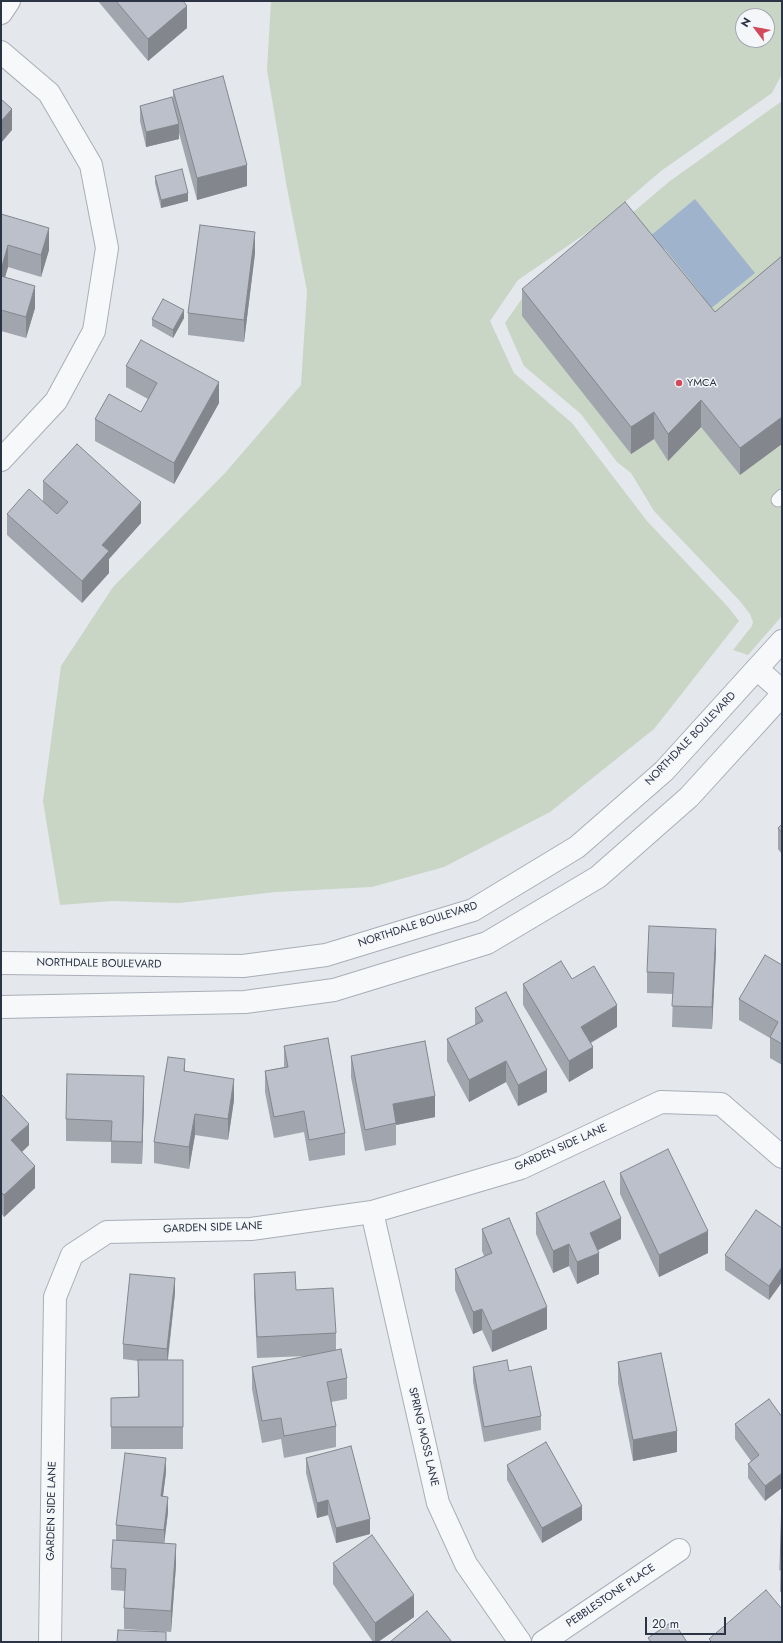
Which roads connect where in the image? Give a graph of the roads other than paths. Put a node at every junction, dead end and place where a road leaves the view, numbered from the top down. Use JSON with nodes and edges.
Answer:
{"nodes":[{"id":1,"x":9,"y":1,"type":"edge"},
{"id":2,"x":1,"y":13,"type":"edge"},
{"id":3,"x":1,"y":52,"type":"edge"},
{"id":4,"x":1,"y":460,"type":"edge"},
{"id":5,"x":782,"y":641,"type":"edge"},
{"id":6,"x":757,"y":669,"type":"junction"},
{"id":7,"x":782,"y":691,"type":"edge"},
{"id":8,"x":782,"y":695,"type":"edge"},
{"id":9,"x":1,"y":963,"type":"edge"},
{"id":10,"x":1,"y":1007,"type":"edge"},
{"id":11,"x":782,"y":1158,"type":"edge"},
{"id":12,"x":372,"y":1212,"type":"junction"},
{"id":13,"x":679,"y":1550,"type":"dead end"},
{"id":14,"x":50,"y":1642,"type":"edge"},
{"id":15,"x":520,"y":1642,"type":"edge"},
{"id":16,"x":543,"y":1642,"type":"edge"}],
"edges":[{"from":1,"to":2,"type":"street"},
{"from":3,"to":4,"type":"street"},
{"from":5,"to":6,"type":"street","name":"NORTHDALE BOULEVARD"},
{"from":6,"to":7,"type":"street"},
{"from":6,"to":9,"type":"street","name":"NORTHDALE BOULEVARD"},
{"from":8,"to":10,"type":"street"},
{"from":11,"to":12,"type":"street","name":"GARDEN SIDE LANE"},
{"from":12,"to":14,"type":"street","name":"GARDEN SIDE LANE"},
{"from":12,"to":15,"type":"street","name":"SPRING MOSS LANE"},
{"from":13,"to":16,"type":"street","name":"PEBBLESTONE PLACE"}]}
